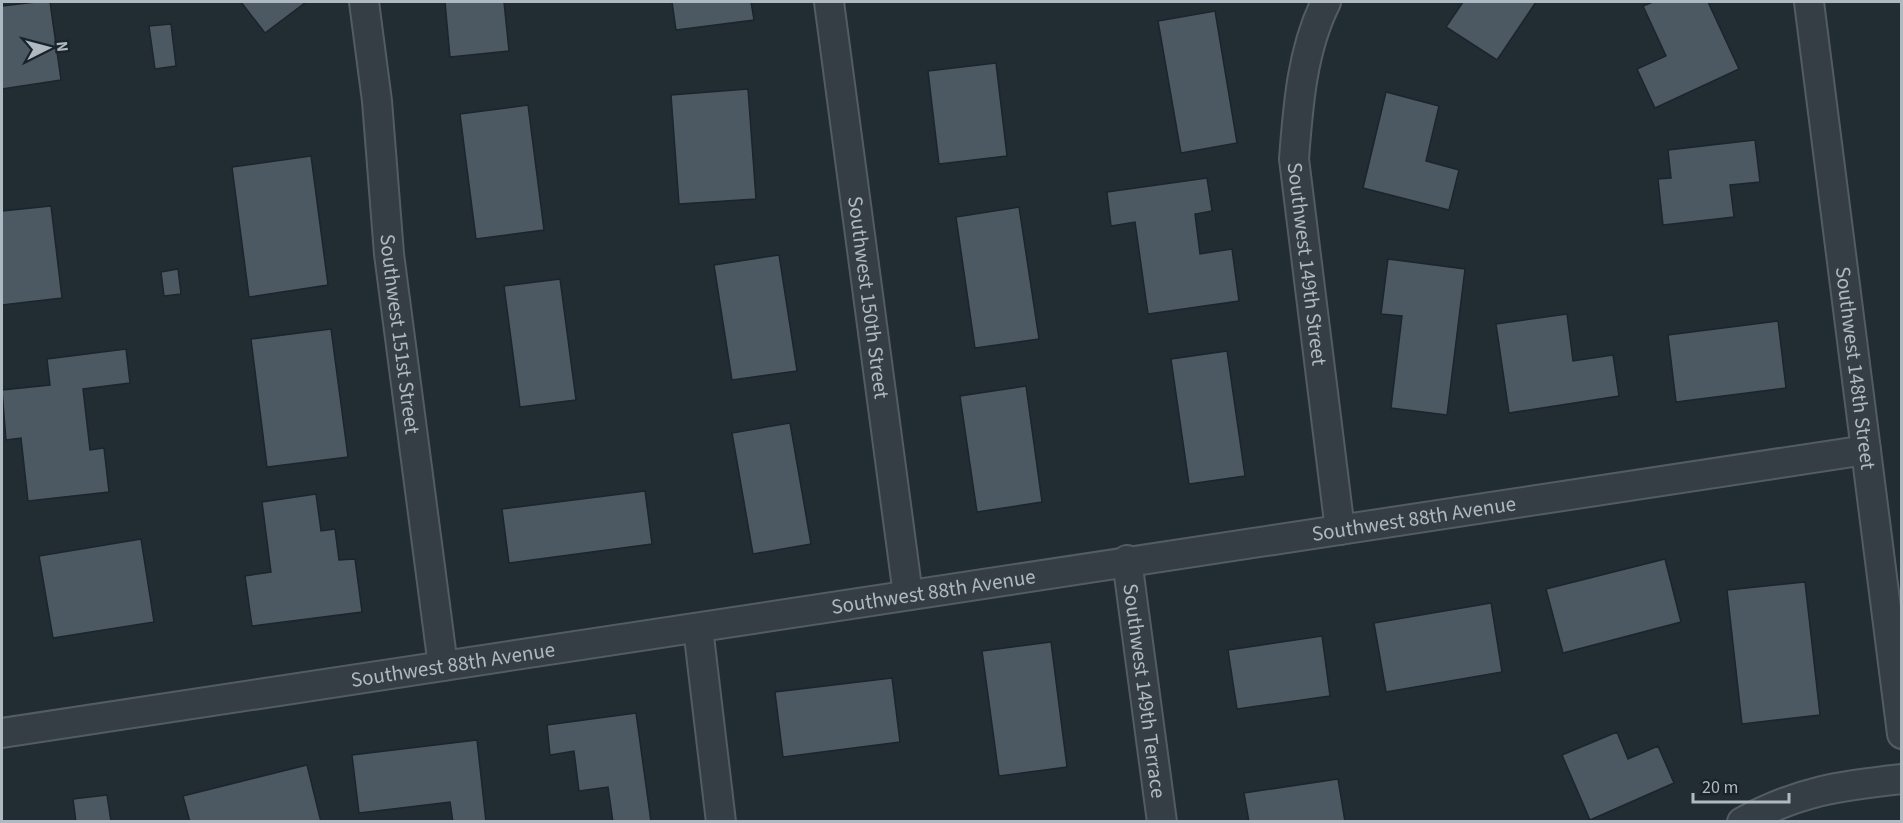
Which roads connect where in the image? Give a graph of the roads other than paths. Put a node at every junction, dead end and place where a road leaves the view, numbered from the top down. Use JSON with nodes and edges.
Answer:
{"nodes":[{"id":1,"x":364,"y":2,"type":"edge"},
{"id":2,"x":829,"y":2,"type":"edge"},
{"id":3,"x":1326,"y":2,"type":"edge"},
{"id":4,"x":1809,"y":2,"type":"edge"},
{"id":5,"x":1866,"y":450,"type":"junction"},
{"id":6,"x":1340,"y":530,"type":"junction"},
{"id":7,"x":1127,"y":560,"type":"junction"},
{"id":8,"x":908,"y":595,"type":"junction"},
{"id":9,"x":698,"y":628,"type":"junction"},
{"id":10,"x":1896,"y":639,"type":"edge"},
{"id":11,"x":443,"y":666,"type":"junction"},
{"id":12,"x":2,"y":733,"type":"edge"},
{"id":13,"x":1902,"y":734,"type":"edge"},
{"id":14,"x":1902,"y":778,"type":"edge"},
{"id":15,"x":721,"y":822,"type":"edge"},
{"id":16,"x":1162,"y":822,"type":"edge"},
{"id":17,"x":1742,"y":822,"type":"edge"}],
"edges":[{"from":1,"to":11,"type":"street","name":"Southwest 151st Street"},
{"from":2,"to":8,"type":"street","name":"Southwest 150th Street"},
{"from":3,"to":6,"type":"street","name":"Southwest 149th Street"},
{"from":4,"to":5,"type":"street","name":"Southwest 148th Street"},
{"from":5,"to":6,"type":"street","name":"Southwest 88th Avenue"},
{"from":5,"to":10,"type":"street","name":"Southwest 148th Street"},
{"from":6,"to":7,"type":"street","name":"Southwest 88th Avenue"},
{"from":7,"to":8,"type":"street","name":"Southwest 88th Avenue"},
{"from":7,"to":16,"type":"street","name":"Southwest 149th Terrace"},
{"from":8,"to":9,"type":"street","name":"Southwest 88th Avenue"},
{"from":9,"to":11,"type":"street","name":"Southwest 88th Avenue"},
{"from":9,"to":15,"type":"street"},
{"from":10,"to":13,"type":"street","name":"Southwest 148th Street"},
{"from":11,"to":12,"type":"street","name":"Southwest 88th Avenue"},
{"from":14,"to":17,"type":"street"}]}
